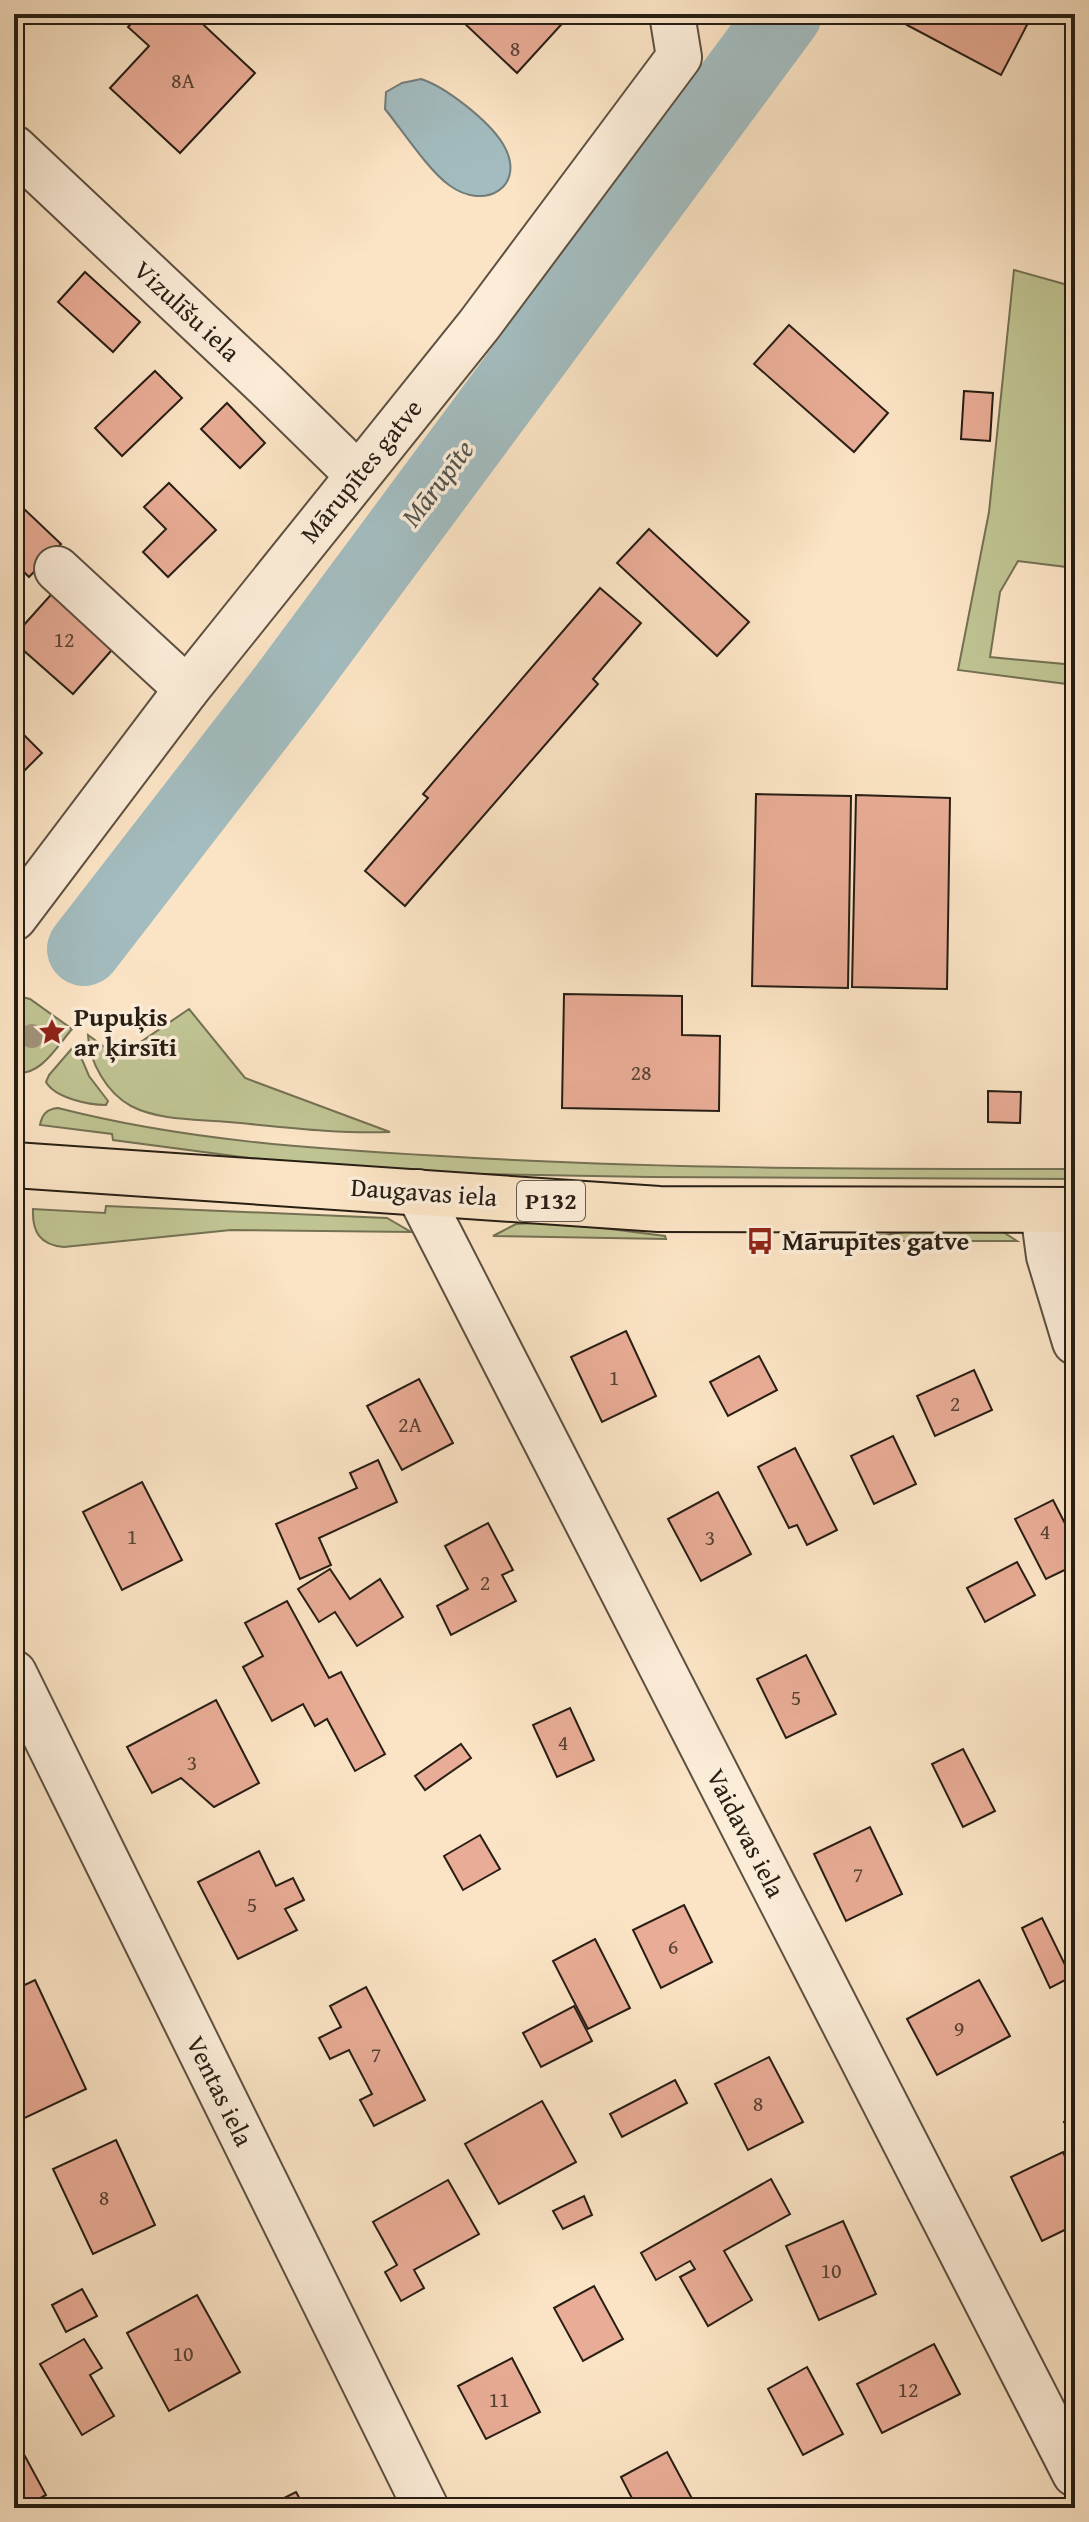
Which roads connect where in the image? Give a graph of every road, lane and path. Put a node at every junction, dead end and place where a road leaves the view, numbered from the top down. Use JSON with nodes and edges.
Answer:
{"nodes":[{"id":1,"x":672,"y":14,"type":"edge"},
{"id":2,"x":14,"y":148,"type":"edge"},
{"id":3,"x":358,"y":475,"type":"junction"},
{"id":4,"x":57,"y":569,"type":"dead end"},
{"id":5,"x":187,"y":689,"type":"junction"},
{"id":6,"x":14,"y":918,"type":"edge"},
{"id":7,"x":14,"y":1165,"type":"edge"},
{"id":8,"x":418,"y":1192,"type":"junction"},
{"id":9,"x":1059,"y":1210,"type":"edge"},
{"id":10,"x":1075,"y":1342,"type":"edge"},
{"id":11,"x":14,"y":1673,"type":"edge"},
{"id":12,"x":1061,"y":2412,"type":"edge"},
{"id":13,"x":1075,"y":2474,"type":"edge"},
{"id":14,"x":426,"y":2508,"type":"edge"}],
"edges":[{"from":1,"to":3,"type":"street","name":"Mārupītes gatve"},
{"from":2,"to":3,"type":"street","name":"Vizulīšu iela"},
{"from":3,"to":5,"type":"street","name":"Mārupītes gatve"},
{"from":4,"to":5,"type":"street"},
{"from":5,"to":6,"type":"street","name":"Mārupītes gatve"},
{"from":7,"to":8,"type":"main road","name":"Daugavas iela","number":"P132"},
{"from":8,"to":9,"type":"main road","name":"Daugavas iela","number":"P132"},
{"from":8,"to":12,"type":"street","name":"Vaidavas iela"},
{"from":9,"to":10,"type":"street"},
{"from":11,"to":14,"type":"street","name":"Ventas iela"},
{"from":12,"to":13,"type":"street","name":"Vaidavas iela"}]}
